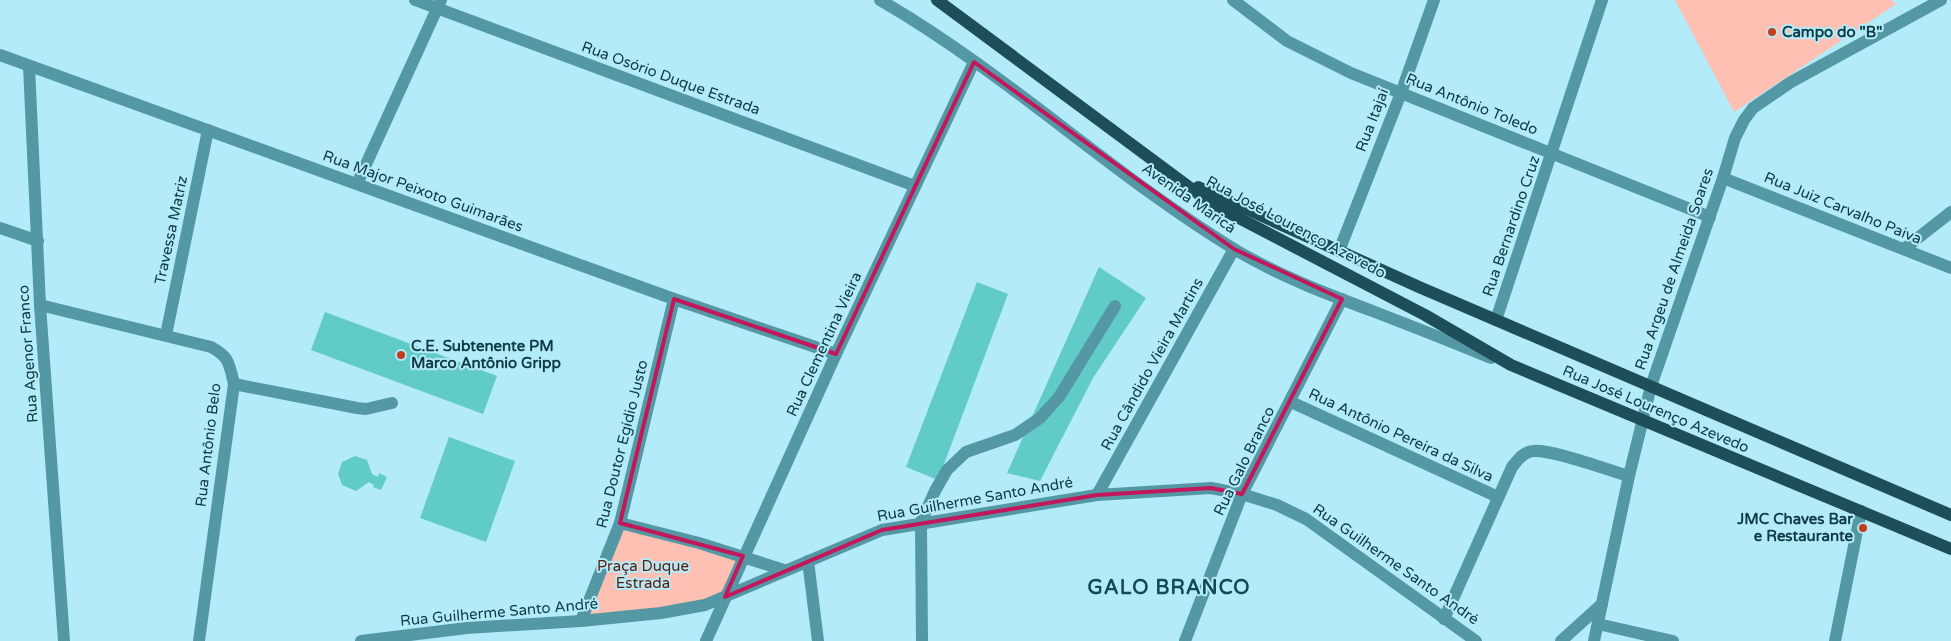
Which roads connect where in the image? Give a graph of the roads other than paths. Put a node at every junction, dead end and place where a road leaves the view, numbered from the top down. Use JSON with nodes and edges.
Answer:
{"nodes":[{"id":1,"x":415,"y":0,"type":"edge"},
{"id":2,"x":880,"y":0,"type":"edge"},
{"id":3,"x":938,"y":0,"type":"edge"},
{"id":4,"x":1233,"y":0,"type":"edge"},
{"id":5,"x":1434,"y":0,"type":"edge"},
{"id":6,"x":1602,"y":0,"type":"edge"},
{"id":7,"x":1941,"y":0,"type":"edge"},
{"id":8,"x":439,"y":4,"type":"edge"},
{"id":9,"x":0,"y":55,"type":"edge"},
{"id":10,"x":974,"y":62,"type":"junction"},
{"id":11,"x":29,"y":66,"type":"junction"},
{"id":12,"x":1400,"y":93,"type":"junction"},
{"id":13,"x":208,"y":130,"type":"junction"},
{"id":14,"x":1552,"y":153,"type":"junction"},
{"id":15,"x":1178,"y":178,"type":"junction"},
{"id":16,"x":1723,"y":178,"type":"junction"},
{"id":17,"x":357,"y":184,"type":"junction"},
{"id":18,"x":916,"y":186,"type":"junction"},
{"id":19,"x":1951,"y":212,"type":"edge"},
{"id":20,"x":1710,"y":217,"type":"junction"},
{"id":21,"x":0,"y":228,"type":"edge"},
{"id":22,"x":38,"y":241,"type":"junction"},
{"id":23,"x":1234,"y":249,"type":"junction"},
{"id":24,"x":1904,"y":249,"type":"junction"},
{"id":25,"x":1339,"y":252,"type":"junction"},
{"id":26,"x":1951,"y":268,"type":"edge"},
{"id":27,"x":674,"y":299,"type":"junction"},
{"id":28,"x":1342,"y":300,"type":"junction"},
{"id":29,"x":40,"y":305,"type":"junction"},
{"id":30,"x":1115,"y":306,"type":"dead end"},
{"id":31,"x":1496,"y":320,"type":"junction"},
{"id":32,"x":166,"y":336,"type":"junction"},
{"id":33,"x":836,"y":354,"type":"junction"},
{"id":34,"x":1511,"y":365,"type":"junction"},
{"id":35,"x":234,"y":384,"type":"junction"},
{"id":36,"x":1651,"y":386,"type":"junction"},
{"id":37,"x":1291,"y":402,"type":"junction"},
{"id":38,"x":392,"y":403,"type":"dead end"},
{"id":39,"x":1641,"y":421,"type":"junction"},
{"id":40,"x":1629,"y":476,"type":"junction"},
{"id":41,"x":1242,"y":494,"type":"junction"},
{"id":42,"x":1097,"y":495,"type":"junction"},
{"id":43,"x":1498,"y":497,"type":"junction"},
{"id":44,"x":1861,"y":511,"type":"junction"},
{"id":45,"x":1951,"y":515,"type":"edge"},
{"id":46,"x":922,"y":522,"type":"junction"},
{"id":47,"x":620,"y":523,"type":"junction"},
{"id":48,"x":1951,"y":550,"type":"edge"},
{"id":49,"x":743,"y":556,"type":"junction"},
{"id":50,"x":808,"y":560,"type":"junction"},
{"id":51,"x":784,"y":570,"type":"junction"},
{"id":52,"x":725,"y":597,"type":"junction"},
{"id":53,"x":1602,"y":604,"type":"junction"},
{"id":54,"x":1444,"y":619,"type":"junction"},
{"id":55,"x":582,"y":621,"type":"junction"},
{"id":56,"x":1598,"y":624,"type":"junction"},
{"id":57,"x":468,"y":635,"type":"edge"},
{"id":58,"x":64,"y":641,"type":"edge"},
{"id":59,"x":199,"y":641,"type":"edge"},
{"id":60,"x":362,"y":641,"type":"edge"},
{"id":61,"x":706,"y":641,"type":"edge"},
{"id":62,"x":818,"y":641,"type":"edge"},
{"id":63,"x":922,"y":641,"type":"edge"},
{"id":64,"x":1185,"y":641,"type":"edge"},
{"id":65,"x":1476,"y":641,"type":"edge"},
{"id":66,"x":1561,"y":641,"type":"edge"},
{"id":67,"x":1594,"y":641,"type":"edge"},
{"id":68,"x":1673,"y":641,"type":"edge"},
{"id":69,"x":1835,"y":641,"type":"edge"}],
"edges":[{"from":1,"to":8,"type":"street","name":"Rua Osório Duque Estrada"},
{"from":2,"to":10,"type":"street","name":"Avenida Maricá"},
{"from":3,"to":15,"type":"main road"},
{"from":4,"to":12,"type":"street","name":"Rua Antônio Toledo"},
{"from":5,"to":12,"type":"street","name":"Rua Itajaí"},
{"from":6,"to":14,"type":"street","name":"Rua Bernardino Cruz"},
{"from":7,"to":16,"type":"street","name":"Rua Argeu de Almeida Soares"},
{"from":8,"to":17,"type":"street"},
{"from":8,"to":18,"type":"street","name":"Rua Osório Duque Estrada"},
{"from":9,"to":11,"type":"street","name":"Rua Major Peixoto Guimarães"},
{"from":10,"to":18,"type":"street","name":"Rua Clementina Vieira"},
{"from":10,"to":23,"type":"street","name":"Avenida Maricá"},
{"from":11,"to":13,"type":"street","name":"Rua Major Peixoto Guimarães"},
{"from":11,"to":22,"type":"street","name":"Rua Agenor Franco"},
{"from":12,"to":14,"type":"street","name":"Rua Antônio Toledo"},
{"from":12,"to":25,"type":"street","name":"Rua Itajaí"},
{"from":13,"to":17,"type":"street","name":"Rua Major Peixoto Guimarães"},
{"from":13,"to":32,"type":"street","name":"Travessa Matriz"},
{"from":14,"to":20,"type":"street","name":"Rua Antônio Toledo"},
{"from":14,"to":31,"type":"street","name":"Rua Bernardino Cruz"},
{"from":15,"to":25,"type":"main road","name":"Rua José Lourenço Azevedo"},
{"from":15,"to":34,"type":"main road","name":"Rua José Lourenço Azevedo"},
{"from":16,"to":20,"type":"street","name":"Rua Argeu de Almeida Soares"},
{"from":16,"to":24,"type":"street","name":"Rua Juiz Carvalho Paiva"},
{"from":17,"to":27,"type":"street","name":"Rua Major Peixoto Guimarães"},
{"from":18,"to":33,"type":"street","name":"Rua Clementina Vieira"},
{"from":19,"to":24,"type":"street"},
{"from":20,"to":36,"type":"street","name":"Rua Argeu de Almeida Soares"},
{"from":21,"to":22,"type":"street"},
{"from":22,"to":29,"type":"street","name":"Rua Agenor Franco"},
{"from":23,"to":28,"type":"street","name":"Avenida Maricá"},
{"from":23,"to":42,"type":"street","name":"Rua Cândido Vieira Martins"},
{"from":24,"to":26,"type":"street","name":"Rua Juiz Carvalho Paiva"},
{"from":25,"to":31,"type":"main road","name":"Rua José Lourenço Azevedo"},
{"from":27,"to":33,"type":"street","name":"Rua Major Peixoto Guimarães"},
{"from":27,"to":47,"type":"street","name":"Rua Doutor Egídio Justo"},
{"from":28,"to":34,"type":"street","name":"Avenida Maricá"},
{"from":28,"to":37,"type":"street","name":"Rua Galo Branco"},
{"from":29,"to":32,"type":"street","name":"Rua Antônio Belo"},
{"from":29,"to":58,"type":"street","name":"Rua Agenor Franco"},
{"from":30,"to":46,"type":"street"},
{"from":31,"to":36,"type":"main road","name":"Rua José Lourenço Azevedo"},
{"from":32,"to":35,"type":"street","name":"Rua Antônio Belo"},
{"from":33,"to":49,"type":"street","name":"Rua Clementina Vieira"},
{"from":34,"to":39,"type":"main road","name":"Rua José Lourenço Azevedo"},
{"from":35,"to":38,"type":"street"},
{"from":35,"to":59,"type":"street","name":"Rua Antônio Belo"},
{"from":36,"to":39,"type":"street","name":"Rua Argeu de Almeida Soares"},
{"from":36,"to":45,"type":"main road","name":"Rua José Lourenço Azevedo"},
{"from":37,"to":41,"type":"street","name":"Rua Galo Branco"},
{"from":37,"to":43,"type":"street","name":"Rua Antônio Pereira da Silva"},
{"from":39,"to":40,"type":"street","name":"Rua Argeu de Almeida Soares"},
{"from":39,"to":44,"type":"main road","name":"Rua José Lourenço Azevedo"},
{"from":40,"to":43,"type":"street"},
{"from":40,"to":53,"type":"street","name":"Rua Argeu de Almeida Soares"},
{"from":41,"to":42,"type":"street","name":"Rua Guilherme Santo André"},
{"from":41,"to":54,"type":"street","name":"Rua Guilherme Santo André"},
{"from":41,"to":64,"type":"street","name":"Rua Galo Branco"},
{"from":42,"to":46,"type":"street","name":"Rua Guilherme Santo André"},
{"from":43,"to":54,"type":"street"},
{"from":44,"to":48,"type":"main road","name":"Rua José Lourenço Azevedo"},
{"from":44,"to":69,"type":"street"},
{"from":46,"to":50,"type":"street","name":"Rua Guilherme Santo André"},
{"from":46,"to":63,"type":"street"},
{"from":47,"to":49,"type":"street"},
{"from":47,"to":55,"type":"street","name":"Rua Doutor Egídio Justo"},
{"from":49,"to":51,"type":"street"},
{"from":49,"to":52,"type":"street","name":"Rua Clementina Vieira"},
{"from":50,"to":51,"type":"street","name":"Rua Guilherme Santo André"},
{"from":50,"to":62,"type":"street"},
{"from":51,"to":52,"type":"street","name":"Rua Guilherme Santo André"},
{"from":52,"to":55,"type":"street","name":"Rua Guilherme Santo André"},
{"from":52,"to":61,"type":"street","name":"Rua Clementina Vieira"},
{"from":53,"to":56,"type":"street","name":"Rua Argeu de Almeida Soares"},
{"from":53,"to":66,"type":"street"},
{"from":54,"to":65,"type":"street","name":"Rua Guilherme Santo André"},
{"from":55,"to":57,"type":"street","name":"Rua Guilherme Santo André"},
{"from":56,"to":67,"type":"street","name":"Rua Argeu de Almeida Soares"},
{"from":56,"to":68,"type":"street"},
{"from":57,"to":60,"type":"street","name":"Rua Guilherme Santo André"}]}
